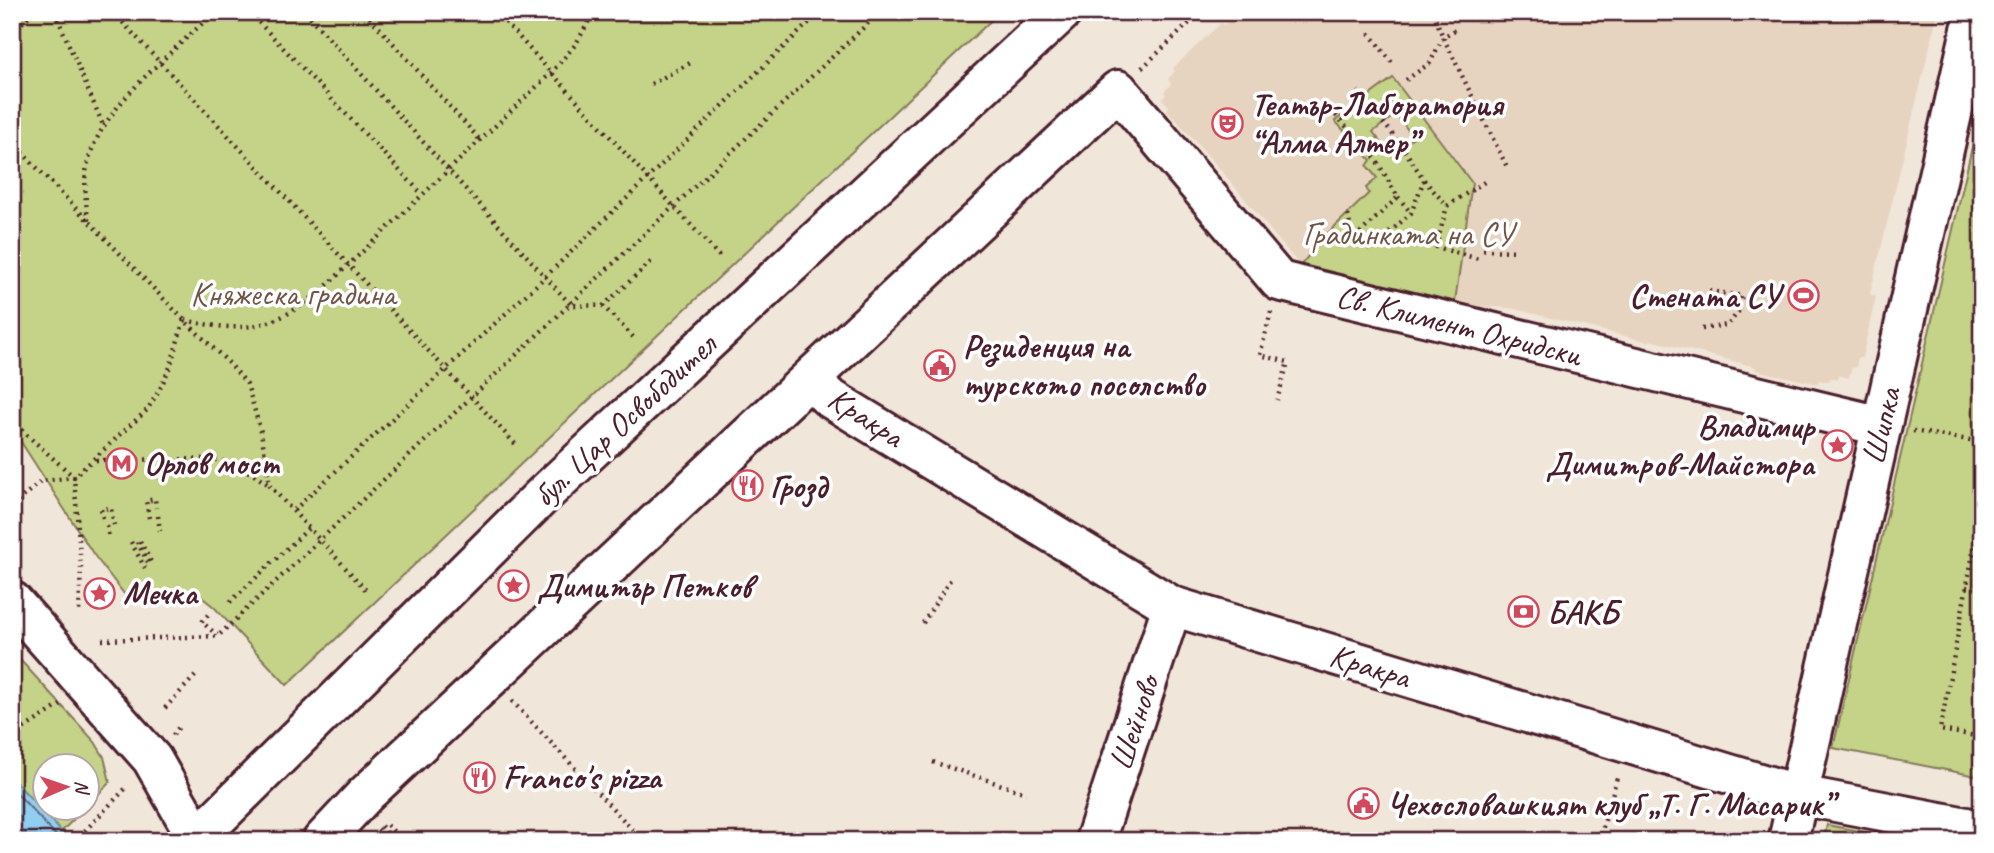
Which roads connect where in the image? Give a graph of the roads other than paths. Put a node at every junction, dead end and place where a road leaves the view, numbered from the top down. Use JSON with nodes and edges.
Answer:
{"nodes":[{"id":1,"x":1062,"y":12,"type":"edge"},
{"id":2,"x":1975,"y":12,"type":"edge"},
{"id":3,"x":811,"y":379,"type":"junction"},
{"id":4,"x":1881,"y":425,"type":"junction"},
{"id":5,"x":12,"y":601,"type":"edge"},
{"id":6,"x":1172,"y":606,"type":"junction"},
{"id":7,"x":1799,"y":795,"type":"junction"},
{"id":8,"x":1982,"y":830,"type":"edge"},
{"id":9,"x":197,"y":840,"type":"edge"},
{"id":10,"x":323,"y":841,"type":"edge"},
{"id":11,"x":1096,"y":841,"type":"edge"},
{"id":12,"x":1788,"y":841,"type":"edge"}],
"edges":[{"from":1,"to":9,"type":"street","name":"бул. Цар Освободител"},
{"from":2,"to":4,"type":"street","name":"Шипка"},
{"from":3,"to":4,"type":"street","name":"Св. Климент Охридски"},
{"from":3,"to":6,"type":"street","name":"Кракра"},
{"from":3,"to":10,"type":"street"},
{"from":4,"to":7,"type":"street","name":"Шипка"},
{"from":5,"to":9,"type":"street"},
{"from":6,"to":7,"type":"street","name":"Кракра"},
{"from":6,"to":11,"type":"street","name":"Шейново"},
{"from":7,"to":8,"type":"street","name":"Кракра"},
{"from":7,"to":12,"type":"street","name":"Шипка"}]}
